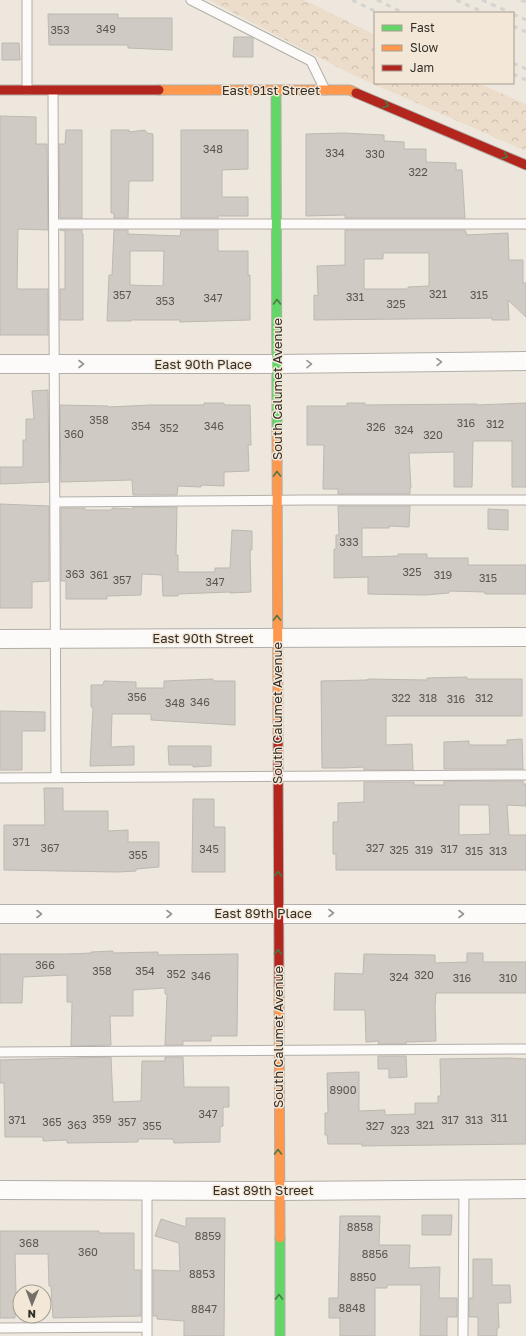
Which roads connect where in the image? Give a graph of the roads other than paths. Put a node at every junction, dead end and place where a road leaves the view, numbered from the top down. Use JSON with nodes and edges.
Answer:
{"nodes":[{"id":1,"x":27,"y":0,"type":"edge"},
{"id":2,"x":191,"y":0,"type":"edge"},
{"id":3,"x":0,"y":90,"type":"edge"},
{"id":4,"x":27,"y":90,"type":"junction"},
{"id":5,"x":276,"y":90,"type":"junction"},
{"id":6,"x":325,"y":90,"type":"junction"},
{"id":7,"x":53,"y":91,"type":"junction"},
{"id":8,"x":526,"y":165,"type":"edge"},
{"id":9,"x":54,"y":224,"type":"junction"},
{"id":10,"x":526,"y":224,"type":"edge"},
{"id":11,"x":277,"y":225,"type":"junction"},
{"id":12,"x":526,"y":361,"type":"edge"},
{"id":13,"x":0,"y":364,"type":"edge"},
{"id":14,"x":54,"y":364,"type":"junction"},
{"id":15,"x":277,"y":364,"type":"junction"},
{"id":16,"x":277,"y":500,"type":"junction"},
{"id":17,"x":526,"y":500,"type":"edge"},
{"id":18,"x":55,"y":502,"type":"junction"},
{"id":19,"x":526,"y":637,"type":"edge"},
{"id":20,"x":277,"y":638,"type":"junction"},
{"id":21,"x":0,"y":639,"type":"edge"},
{"id":22,"x":55,"y":639,"type":"junction"},
{"id":23,"x":278,"y":776,"type":"junction"},
{"id":24,"x":526,"y":776,"type":"edge"},
{"id":25,"x":0,"y":778,"type":"edge"},
{"id":26,"x":56,"y":778,"type":"junction"},
{"id":27,"x":278,"y":913,"type":"junction"},
{"id":28,"x":0,"y":914,"type":"edge"},
{"id":29,"x":526,"y":914,"type":"edge"},
{"id":30,"x":526,"y":1050,"type":"edge"},
{"id":31,"x":0,"y":1052,"type":"edge"},
{"id":32,"x":278,"y":1052,"type":"junction"},
{"id":33,"x":464,"y":1189,"type":"junction"},
{"id":34,"x":526,"y":1189,"type":"edge"},
{"id":35,"x":0,"y":1190,"type":"edge"},
{"id":36,"x":147,"y":1190,"type":"junction"},
{"id":37,"x":278,"y":1191,"type":"junction"},
{"id":38,"x":0,"y":1328,"type":"edge"},
{"id":39,"x":146,"y":1332,"type":"edge"},
{"id":40,"x":280,"y":1336,"type":"edge"},
{"id":41,"x":464,"y":1336,"type":"edge"}],
"edges":[{"from":1,"to":4,"type":"lane"},
{"from":2,"to":6,"type":"lane"},
{"from":3,"to":4,"type":"street","name":"East 91st Street"},
{"from":4,"to":7,"type":"street","name":"East 91st Street"},
{"from":5,"to":6,"type":"street","name":"East 91st Street"},
{"from":5,"to":7,"type":"street","name":"East 91st Street"},
{"from":5,"to":11,"type":"street","name":"South Calumet Avenue"},
{"from":6,"to":8,"type":"street","name":"East 91st Street","one_way":true},
{"from":7,"to":9,"type":"lane"},
{"from":9,"to":11,"type":"lane"},
{"from":9,"to":14,"type":"lane"},
{"from":10,"to":11,"type":"lane"},
{"from":15,"to":11,"type":"street","name":"South Calumet Avenue","one_way":true},
{"from":15,"to":12,"type":"street","name":"East 90th Place","one_way":true},
{"from":13,"to":14,"type":"street","name":"East 90th Place"},
{"from":14,"to":15,"type":"street","name":"East 90th Place","one_way":true},
{"from":14,"to":18,"type":"lane"},
{"from":16,"to":15,"type":"street","name":"South Calumet Avenue","one_way":true},
{"from":16,"to":17,"type":"lane"},
{"from":16,"to":18,"type":"lane"},
{"from":20,"to":16,"type":"street","name":"South Calumet Avenue","one_way":true},
{"from":18,"to":22,"type":"lane"},
{"from":19,"to":20,"type":"street","name":"East 90th Street"},
{"from":20,"to":22,"type":"street","name":"East 90th Street"},
{"from":20,"to":23,"type":"street","name":"South Calumet Avenue"},
{"from":21,"to":22,"type":"street","name":"East 90th Street"},
{"from":22,"to":26,"type":"lane"},
{"from":23,"to":24,"type":"lane"},
{"from":23,"to":26,"type":"lane"},
{"from":27,"to":23,"type":"street","name":"South Calumet Avenue","one_way":true},
{"from":25,"to":26,"type":"lane"},
{"from":28,"to":27,"type":"street","name":"East 89th Place","one_way":true},
{"from":27,"to":29,"type":"street","name":"East 89th Place","one_way":true},
{"from":32,"to":27,"type":"street","name":"South Calumet Avenue","one_way":true},
{"from":30,"to":32,"type":"lane"},
{"from":31,"to":32,"type":"lane"},
{"from":37,"to":32,"type":"street","name":"South Calumet Avenue","one_way":true},
{"from":33,"to":34,"type":"street","name":"East 89th Street"},
{"from":33,"to":37,"type":"street","name":"East 89th Street"},
{"from":33,"to":41,"type":"lane"},
{"from":35,"to":36,"type":"street","name":"East 89th Street"},
{"from":36,"to":37,"type":"street","name":"East 89th Street"},
{"from":36,"to":39,"type":"lane"},
{"from":40,"to":37,"type":"street","name":"South Calumet Avenue","one_way":true},
{"from":38,"to":39,"type":"lane"}]}
